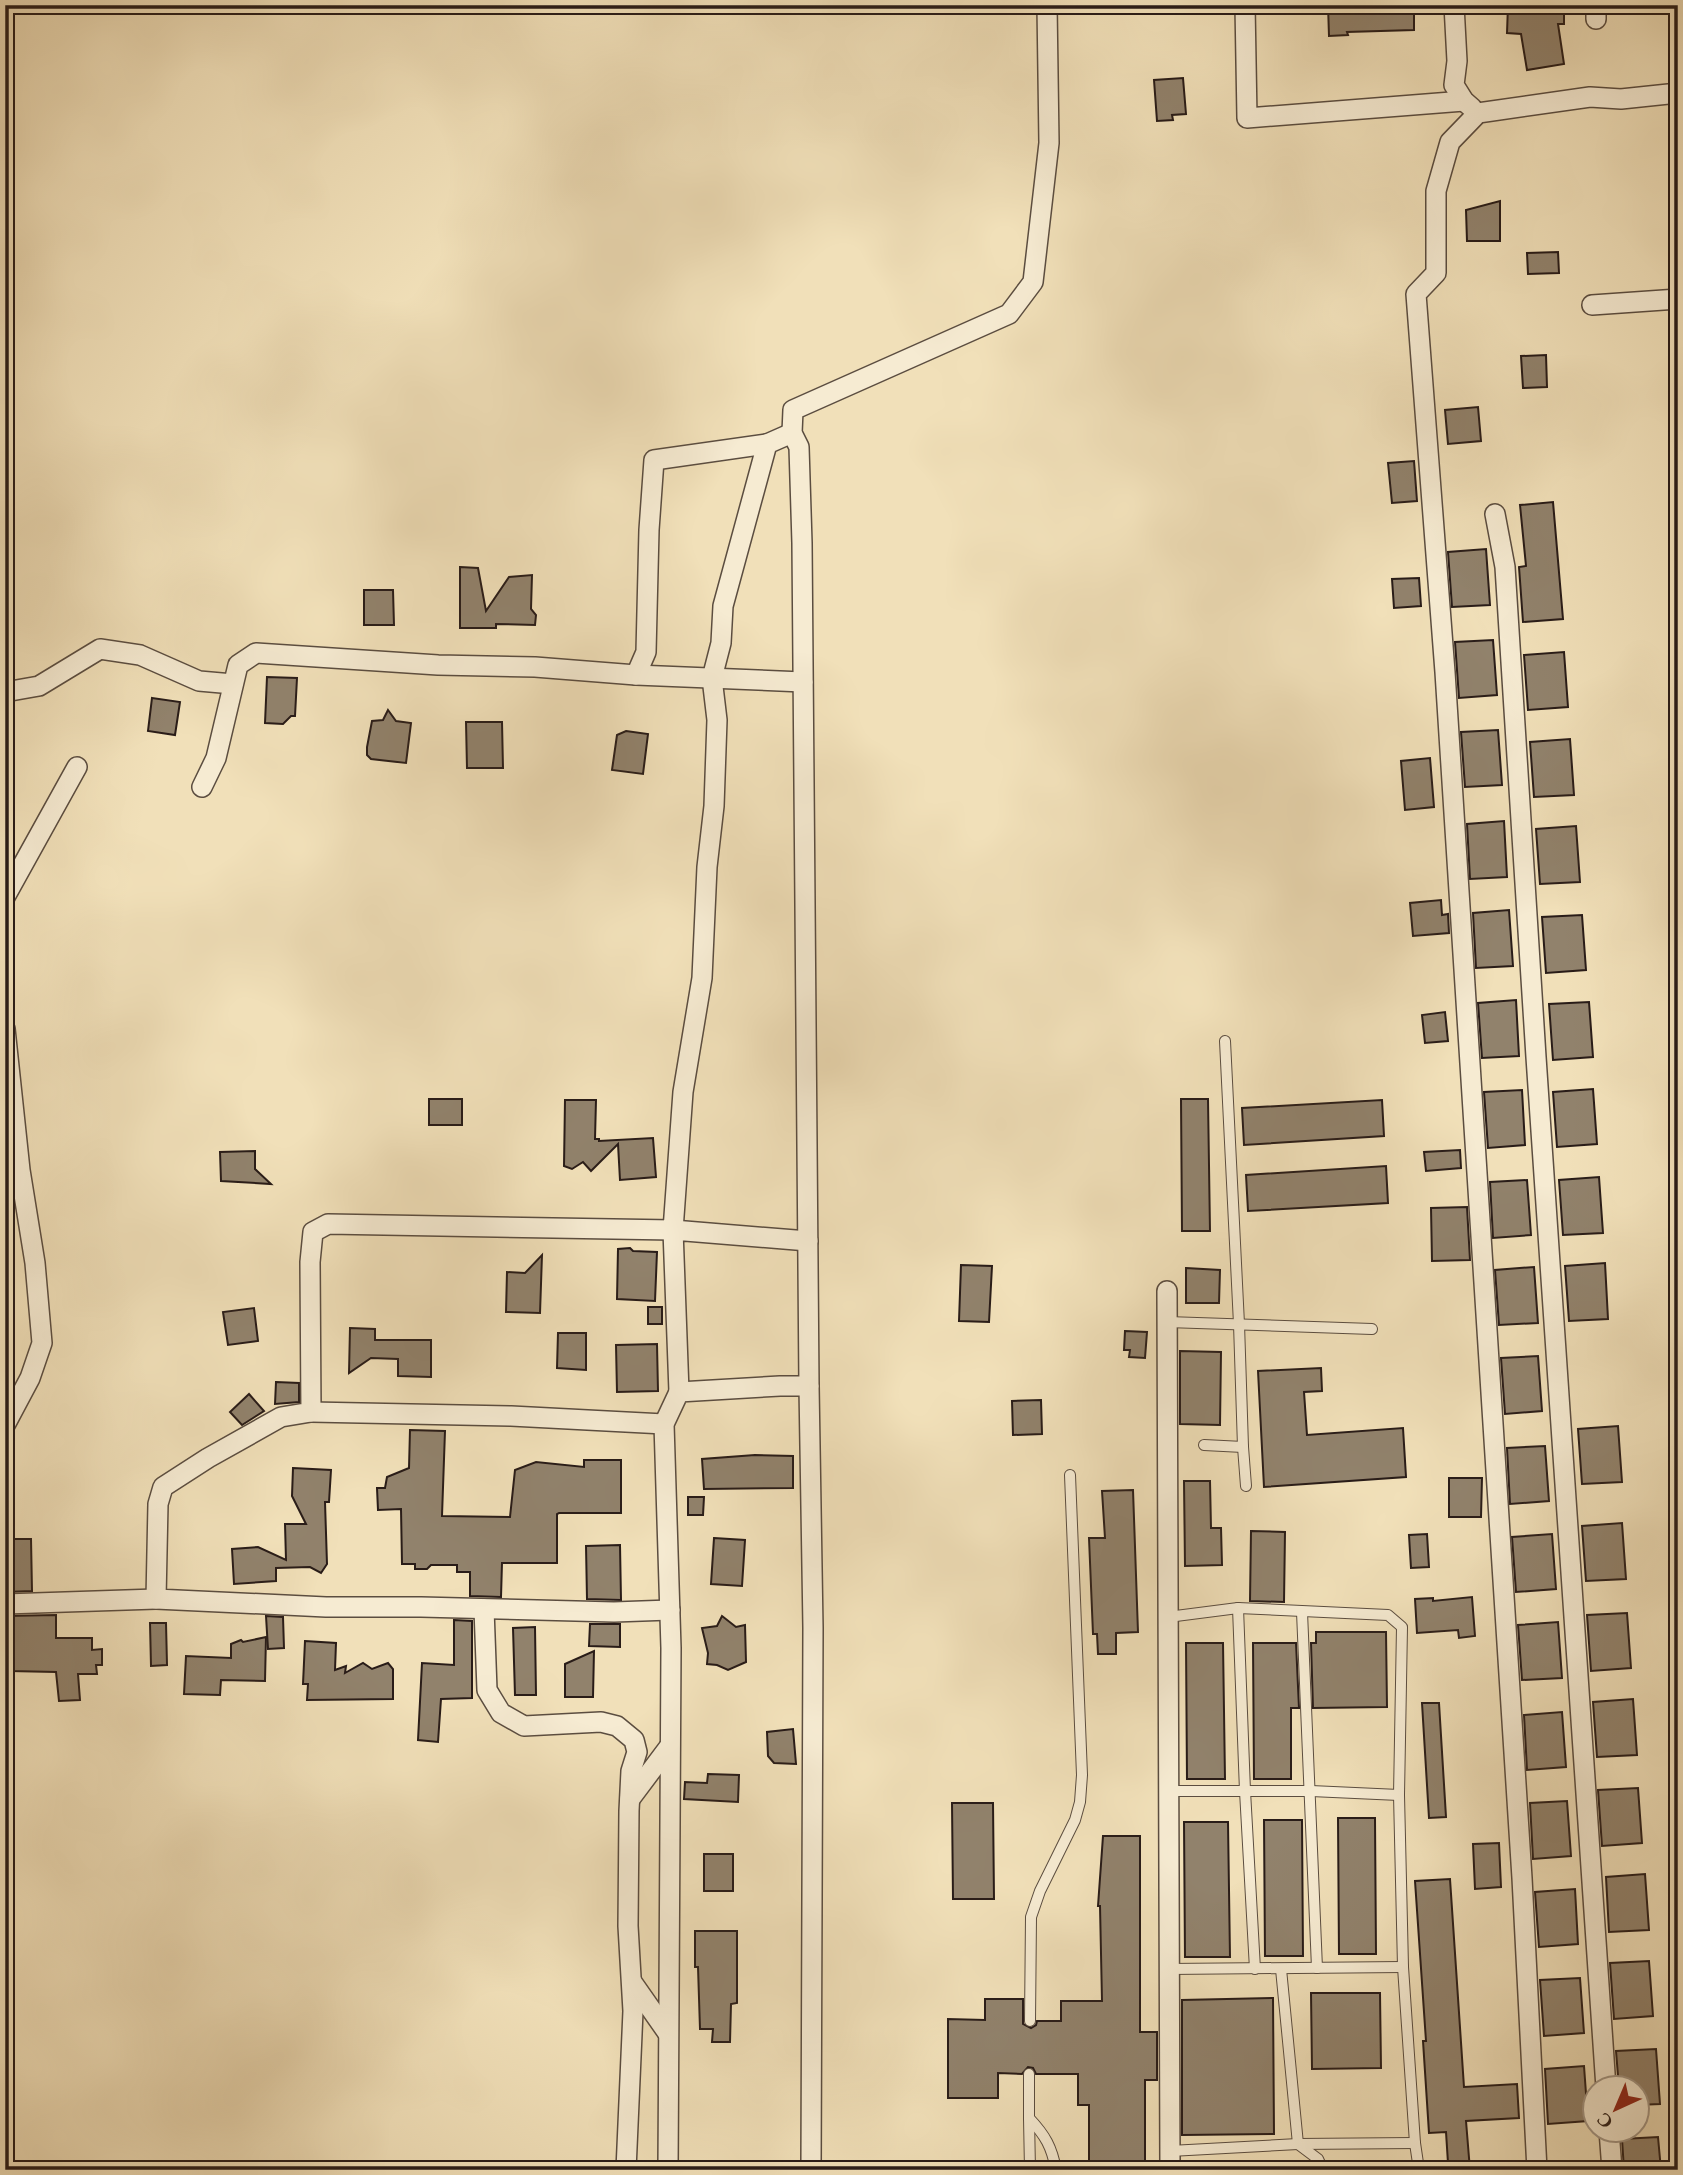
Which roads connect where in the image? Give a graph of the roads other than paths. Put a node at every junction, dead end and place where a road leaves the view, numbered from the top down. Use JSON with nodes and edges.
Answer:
{"nodes":[{"id":1,"x":1047,"y":5,"type":"edge"},
{"id":2,"x":1245,"y":5,"type":"edge"},
{"id":3,"x":1454,"y":5,"type":"edge"},
{"id":4,"x":1678,"y":93,"type":"edge"},
{"id":5,"x":1471,"y":107,"type":"junction"},
{"id":6,"x":1678,"y":299,"type":"edge"},
{"id":7,"x":1592,"y":305,"type":"dead end"},
{"id":8,"x":792,"y":433,"type":"junction"},
{"id":9,"x":767,"y":444,"type":"junction"},
{"id":10,"x":1495,"y":514,"type":"dead end"},
{"id":11,"x":636,"y":675,"type":"junction"},
{"id":12,"x":712,"y":678,"type":"junction"},
{"id":13,"x":803,"y":682,"type":"junction"},
{"id":14,"x":233,"y":684,"type":"junction"},
{"id":15,"x":5,"y":692,"type":"edge"},
{"id":16,"x":77,"y":766,"type":"dead end"},
{"id":17,"x":202,"y":787,"type":"dead end"},
{"id":18,"x":5,"y":897,"type":"edge"},
{"id":19,"x":5,"y":1029,"type":"edge"},
{"id":20,"x":1225,"y":1041,"type":"dead end"},
{"id":21,"x":673,"y":1230,"type":"junction"},
{"id":22,"x":808,"y":1241,"type":"junction"},
{"id":23,"x":1167,"y":1292,"type":"dead end"},
{"id":24,"x":1167,"y":1322,"type":"junction"},
{"id":25,"x":1239,"y":1324,"type":"junction"},
{"id":26,"x":1372,"y":1329,"type":"dead end"},
{"id":27,"x":809,"y":1387,"type":"junction"},
{"id":28,"x":679,"y":1392,"type":"junction"},
{"id":29,"x":311,"y":1412,"type":"junction"},
{"id":30,"x":664,"y":1424,"type":"junction"},
{"id":31,"x":5,"y":1425,"type":"edge"},
{"id":32,"x":1204,"y":1445,"type":"dead end"},
{"id":33,"x":1242,"y":1447,"type":"junction"},
{"id":34,"x":1070,"y":1475,"type":"dead end"},
{"id":35,"x":1246,"y":1486,"type":"dead end"},
{"id":36,"x":156,"y":1599,"type":"junction"},
{"id":37,"x":5,"y":1604,"type":"edge"},
{"id":38,"x":1238,"y":1608,"type":"junction"},
{"id":39,"x":484,"y":1609,"type":"junction"},
{"id":40,"x":670,"y":1609,"type":"junction"},
{"id":41,"x":1302,"y":1612,"type":"junction"},
{"id":42,"x":1168,"y":1617,"type":"junction"},
{"id":43,"x":669,"y":1747,"type":"junction"},
{"id":44,"x":1168,"y":1791,"type":"junction"},
{"id":45,"x":1245,"y":1791,"type":"junction"},
{"id":46,"x":1311,"y":1791,"type":"junction"},
{"id":47,"x":1399,"y":1795,"type":"junction"},
{"id":48,"x":630,"y":1799,"type":"junction"},
{"id":49,"x":1403,"y":1967,"type":"junction"},
{"id":50,"x":1317,"y":1968,"type":"junction"},
{"id":51,"x":1169,"y":1969,"type":"junction"},
{"id":52,"x":1255,"y":1969,"type":"junction"},
{"id":53,"x":1281,"y":1969,"type":"junction"},
{"id":54,"x":631,"y":1981,"type":"junction"},
{"id":55,"x":1030,"y":2021,"type":"dead end"},
{"id":56,"x":667,"y":2032,"type":"junction"},
{"id":57,"x":1029,"y":2074,"type":"dead end"},
{"id":58,"x":1605,"y":2074,"type":"edge"},
{"id":59,"x":1029,"y":2118,"type":"junction"},
{"id":60,"x":1415,"y":2143,"type":"junction"},
{"id":61,"x":1298,"y":2144,"type":"junction"},
{"id":62,"x":1610,"y":2144,"type":"edge"},
{"id":63,"x":1170,"y":2161,"type":"edge"},
{"id":64,"x":626,"y":2170,"type":"edge"},
{"id":65,"x":668,"y":2170,"type":"edge"},
{"id":66,"x":811,"y":2170,"type":"edge"},
{"id":67,"x":1030,"y":2170,"type":"edge"},
{"id":68,"x":1056,"y":2170,"type":"edge"},
{"id":69,"x":1323,"y":2170,"type":"edge"},
{"id":70,"x":1419,"y":2170,"type":"edge"},
{"id":71,"x":1537,"y":2170,"type":"edge"},
{"id":72,"x":1612,"y":2170,"type":"edge"}],
"edges":[{"from":1,"to":8,"type":"street"},
{"from":2,"to":5,"type":"street"},
{"from":3,"to":5,"type":"street"},
{"from":4,"to":5,"type":"street"},
{"from":5,"to":71,"type":"street"},
{"from":6,"to":7,"type":"street"},
{"from":8,"to":9,"type":"street"},
{"from":8,"to":13,"type":"street"},
{"from":9,"to":11,"type":"street"},
{"from":9,"to":12,"type":"street"},
{"from":10,"to":58,"type":"street"},
{"from":11,"to":12,"type":"street"},
{"from":11,"to":14,"type":"street"},
{"from":12,"to":13,"type":"street"},
{"from":12,"to":21,"type":"street"},
{"from":13,"to":22,"type":"street"},
{"from":14,"to":15,"type":"street"},
{"from":14,"to":17,"type":"street"},
{"from":16,"to":18,"type":"street"},
{"from":19,"to":31,"type":"street"},
{"from":20,"to":25,"type":"lane"},
{"from":21,"to":22,"type":"street"},
{"from":21,"to":28,"type":"street"},
{"from":21,"to":29,"type":"street"},
{"from":22,"to":27,"type":"street"},
{"from":23,"to":24,"type":"street"},
{"from":24,"to":25,"type":"lane"},
{"from":24,"to":42,"type":"street"},
{"from":25,"to":26,"type":"lane"},
{"from":25,"to":33,"type":"lane"},
{"from":27,"to":28,"type":"street"},
{"from":27,"to":66,"type":"street"},
{"from":28,"to":30,"type":"street"},
{"from":29,"to":30,"type":"street"},
{"from":29,"to":36,"type":"street"},
{"from":30,"to":40,"type":"street"},
{"from":32,"to":33,"type":"lane"},
{"from":33,"to":35,"type":"lane"},
{"from":34,"to":55,"type":"lane"},
{"from":36,"to":37,"type":"street"},
{"from":36,"to":39,"type":"street"},
{"from":38,"to":41,"type":"lane"},
{"from":38,"to":42,"type":"lane"},
{"from":38,"to":45,"type":"lane"},
{"from":39,"to":40,"type":"street"},
{"from":39,"to":48,"type":"street"},
{"from":40,"to":43,"type":"street"},
{"from":41,"to":46,"type":"lane"},
{"from":41,"to":47,"type":"lane"},
{"from":42,"to":44,"type":"street"},
{"from":43,"to":48,"type":"street"},
{"from":43,"to":56,"type":"street"},
{"from":44,"to":45,"type":"lane"},
{"from":44,"to":51,"type":"street"},
{"from":45,"to":46,"type":"lane"},
{"from":45,"to":52,"type":"lane"},
{"from":46,"to":47,"type":"lane"},
{"from":46,"to":50,"type":"lane"},
{"from":47,"to":49,"type":"lane"},
{"from":48,"to":54,"type":"street"},
{"from":49,"to":50,"type":"lane"},
{"from":49,"to":60,"type":"lane"},
{"from":50,"to":53,"type":"lane"},
{"from":51,"to":52,"type":"lane"},
{"from":51,"to":63,"type":"street"},
{"from":52,"to":53,"type":"lane"},
{"from":53,"to":61,"type":"lane"},
{"from":54,"to":56,"type":"street"},
{"from":54,"to":64,"type":"street"},
{"from":56,"to":65,"type":"street"},
{"from":57,"to":59,"type":"lane"},
{"from":59,"to":67,"type":"lane"},
{"from":59,"to":68,"type":"lane"},
{"from":60,"to":61,"type":"lane"},
{"from":60,"to":70,"type":"lane"},
{"from":61,"to":63,"type":"lane"},
{"from":61,"to":69,"type":"lane"},
{"from":62,"to":72,"type":"street"}]}
